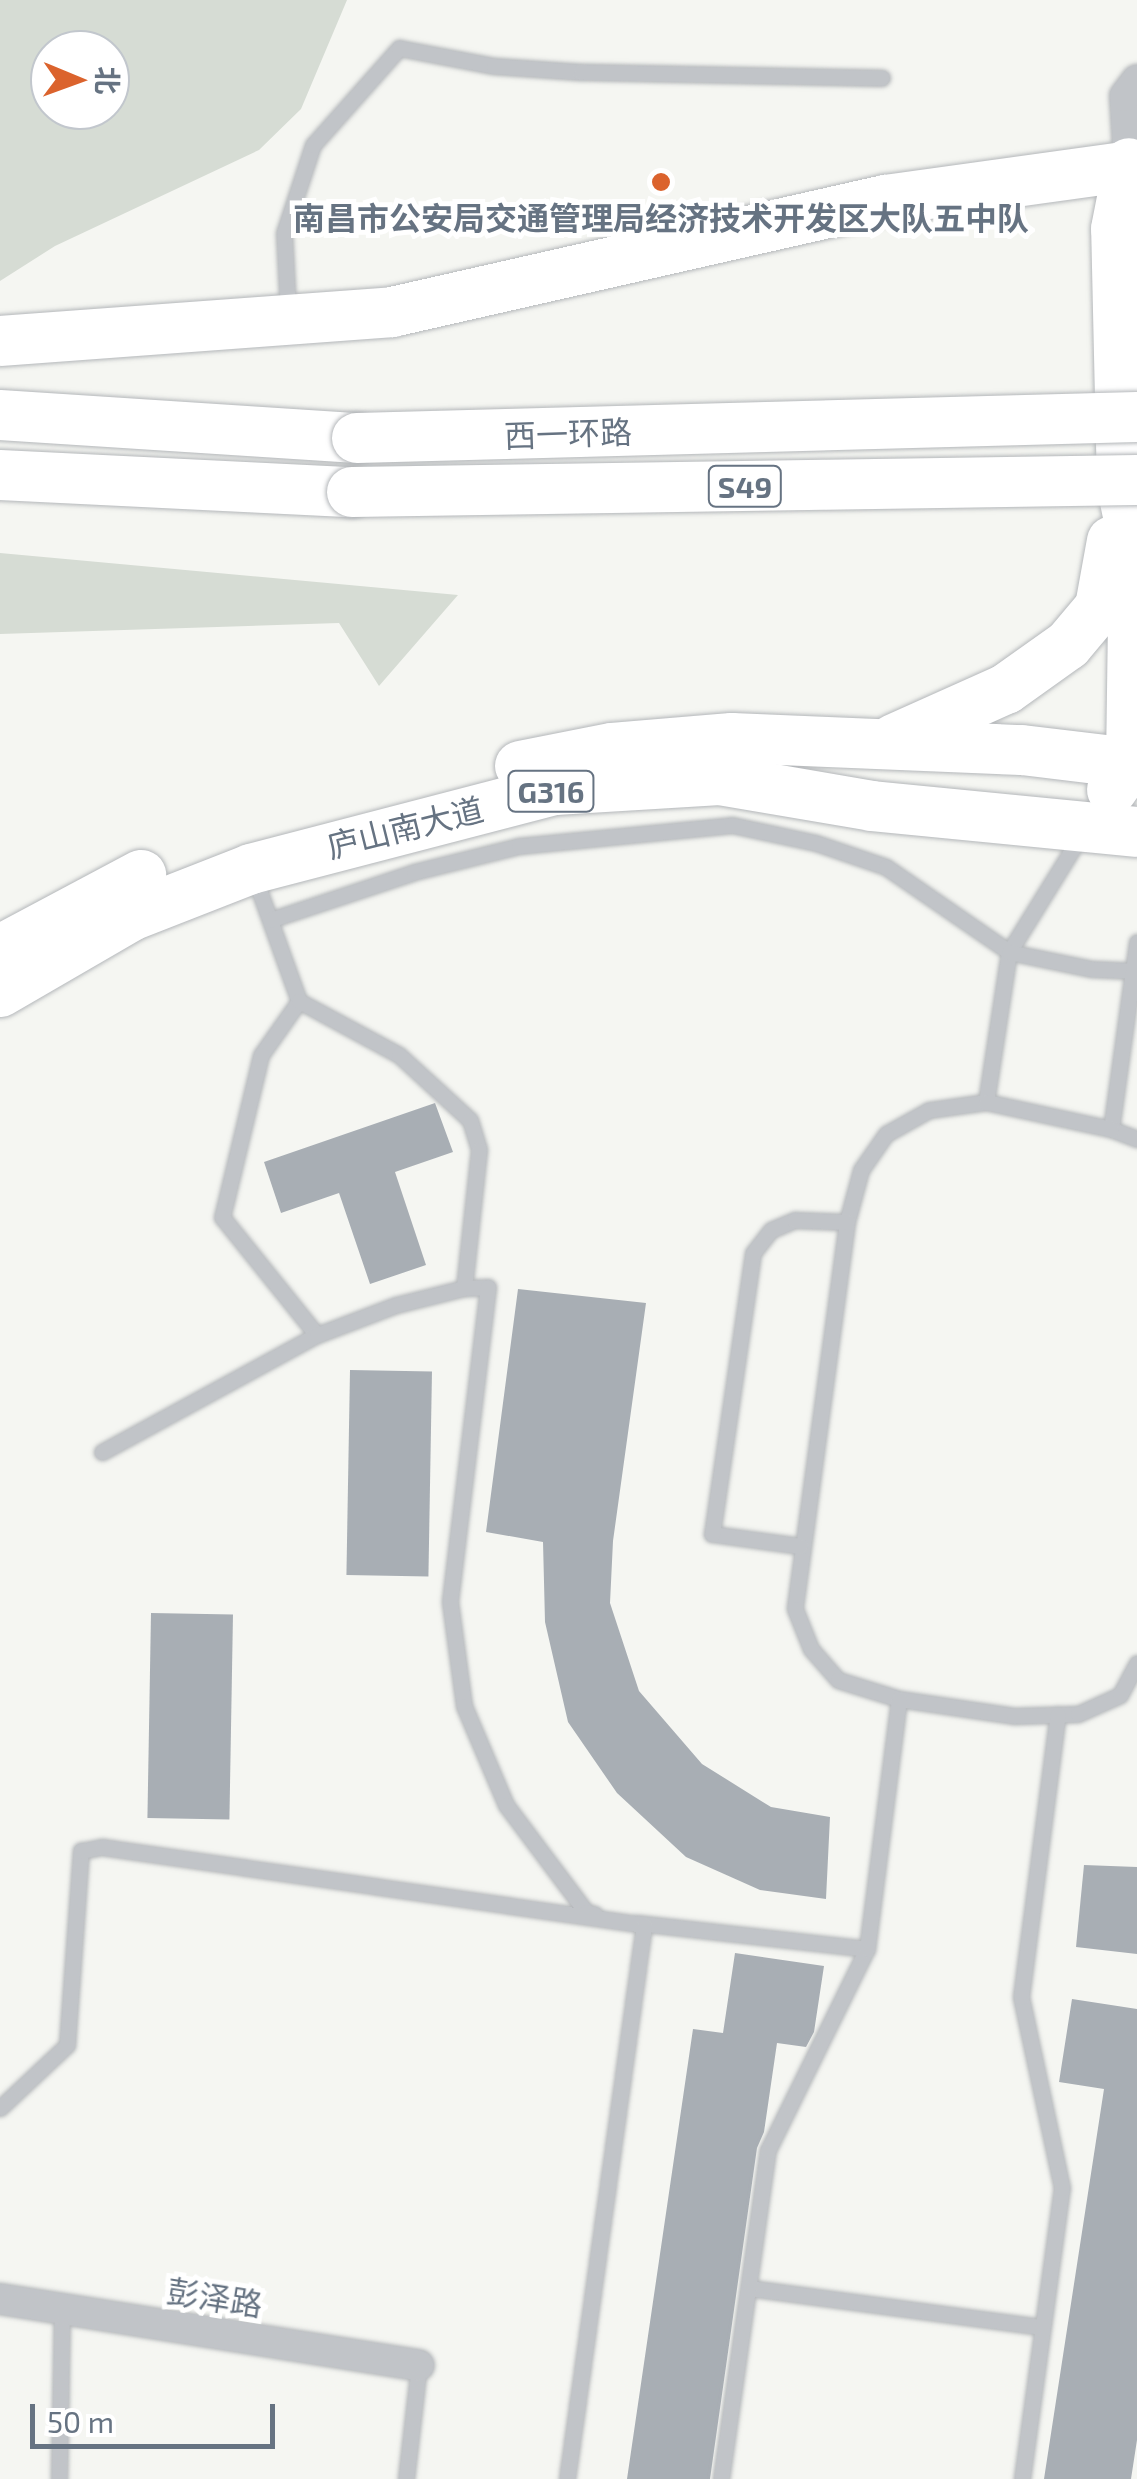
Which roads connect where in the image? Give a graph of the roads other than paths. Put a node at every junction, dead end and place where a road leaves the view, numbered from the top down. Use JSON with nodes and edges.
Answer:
{"nodes":[{"id":1,"x":882,"y":78,"type":"dead end"},
{"id":2,"x":1137,"y":80,"type":"edge"},
{"id":3,"x":1134,"y":172,"type":"edge"},
{"id":4,"x":289,"y":320,"type":"junction"},
{"id":5,"x":0,"y":340,"type":"edge"},
{"id":6,"x":0,"y":415,"type":"edge"},
{"id":7,"x":1137,"y":417,"type":"edge"},
{"id":8,"x":0,"y":475,"type":"edge"},
{"id":9,"x":1130,"y":484,"type":"edge"},
{"id":10,"x":884,"y":743,"type":"junction"},
{"id":11,"x":1134,"y":764,"type":"edge"},
{"id":12,"x":1088,"y":825,"type":"junction"},
{"id":13,"x":1137,"y":832,"type":"edge"},
{"id":14,"x":251,"y":869,"type":"junction"},
{"id":15,"x":270,"y":920,"type":"junction"},
{"id":16,"x":1137,"y":942,"type":"edge"},
{"id":17,"x":0,"y":950,"type":"edge"},
{"id":18,"x":1009,"y":952,"type":"junction"},
{"id":19,"x":1133,"y":972,"type":"edge"},
{"id":20,"x":0,"y":992,"type":"edge"},
{"id":21,"x":299,"y":1000,"type":"junction"},
{"id":22,"x":986,"y":1102,"type":"junction"},
{"id":23,"x":1111,"y":1129,"type":"junction"},
{"id":24,"x":1137,"y":1139,"type":"edge"},
{"id":25,"x":847,"y":1222,"type":"junction"},
{"id":26,"x":464,"y":1288,"type":"junction"},
{"id":27,"x":317,"y":1334,"type":"junction"},
{"id":28,"x":102,"y":1452,"type":"dead end"},
{"id":29,"x":800,"y":1546,"type":"junction"},
{"id":30,"x":1137,"y":1663,"type":"edge"},
{"id":31,"x":899,"y":1699,"type":"junction"},
{"id":32,"x":1058,"y":1714,"type":"junction"},
{"id":33,"x":644,"y":1925,"type":"junction"},
{"id":34,"x":866,"y":1949,"type":"junction"},
{"id":35,"x":0,"y":2108,"type":"edge"},
{"id":36,"x":749,"y":2288,"type":"junction"},
{"id":37,"x":0,"y":2299,"type":"edge"},
{"id":38,"x":62,"y":2309,"type":"junction"},
{"id":39,"x":1040,"y":2328,"type":"junction"},
{"id":40,"x":419,"y":2365,"type":"joint"},
{"id":41,"x":59,"y":2479,"type":"edge"},
{"id":42,"x":406,"y":2479,"type":"edge"},
{"id":43,"x":567,"y":2479,"type":"edge"},
{"id":44,"x":721,"y":2479,"type":"edge"},
{"id":45,"x":1022,"y":2479,"type":"edge"}],
"edges":[{"from":1,"to":4,"type":"lane"},
{"from":2,"to":3,"type":"street"},
{"from":3,"to":4,"type":"highway"},
{"from":3,"to":9,"type":"highway"},
{"from":4,"to":5,"type":"highway"},
{"from":6,"to":7,"type":"highway","name":"西一环路","number":"S49","bridge":true},
{"from":8,"to":9,"type":"highway","name":"西一环路","number":"S49","bridge":true},
{"from":9,"to":10,"type":"highway"},
{"from":9,"to":11,"type":"highway"},
{"from":10,"to":11,"type":"highway","name":"庐山南大道","number":"G316"},
{"from":10,"to":17,"type":"highway","name":"庐山南大道","number":"G316"},
{"from":11,"to":12,"type":"highway"},
{"from":12,"to":13,"type":"highway","name":"庐山南大道","number":"G316"},
{"from":12,"to":14,"type":"highway","name":"庐山南大道","number":"G316"},
{"from":12,"to":18,"type":"lane"},
{"from":14,"to":15,"type":"lane"},
{"from":14,"to":20,"type":"highway","name":"庐山南大道","number":"G316"},
{"from":15,"to":18,"type":"lane"},
{"from":15,"to":21,"type":"lane"},
{"from":16,"to":19,"type":"lane"},
{"from":18,"to":19,"type":"lane"},
{"from":18,"to":22,"type":"lane"},
{"from":19,"to":23,"type":"lane"},
{"from":21,"to":26,"type":"lane"},
{"from":21,"to":27,"type":"lane"},
{"from":22,"to":23,"type":"lane"},
{"from":22,"to":25,"type":"lane"},
{"from":23,"to":24,"type":"lane"},
{"from":25,"to":29,"type":"lane"},
{"from":25,"to":29,"type":"lane"},
{"from":26,"to":27,"type":"lane"},
{"from":26,"to":33,"type":"lane"},
{"from":27,"to":28,"type":"lane"},
{"from":29,"to":31,"type":"lane"},
{"from":30,"to":32,"type":"lane"},
{"from":31,"to":32,"type":"lane"},
{"from":31,"to":34,"type":"lane"},
{"from":32,"to":39,"type":"lane"},
{"from":33,"to":34,"type":"lane"},
{"from":33,"to":35,"type":"lane"},
{"from":33,"to":43,"type":"lane"},
{"from":34,"to":36,"type":"lane"},
{"from":36,"to":39,"type":"lane"},
{"from":36,"to":44,"type":"lane"},
{"from":37,"to":38,"type":"street","name":"彭泽路"},
{"from":38,"to":40,"type":"street","name":"彭泽路"},
{"from":38,"to":41,"type":"lane"},
{"from":39,"to":45,"type":"lane"},
{"from":40,"to":42,"type":"lane"}]}
